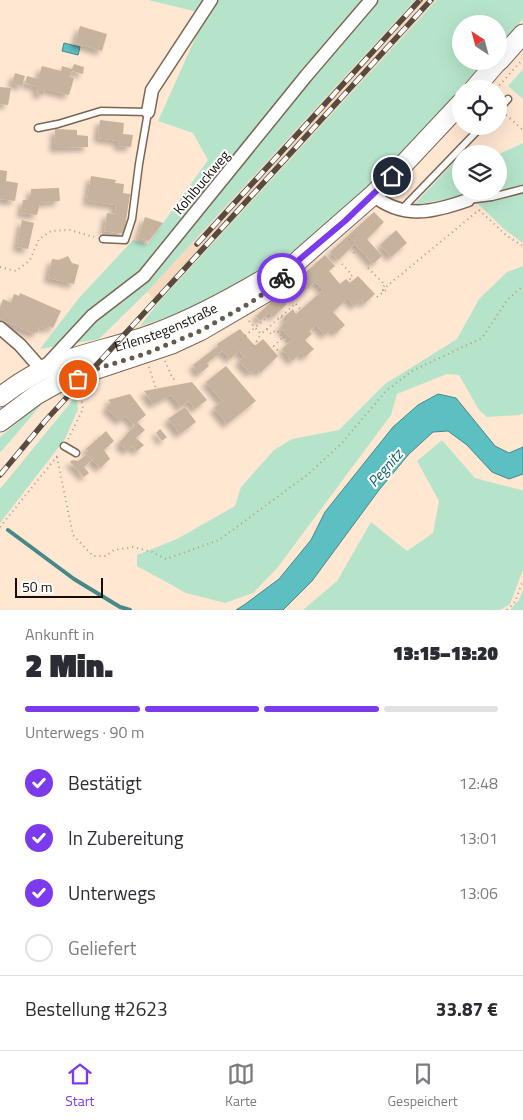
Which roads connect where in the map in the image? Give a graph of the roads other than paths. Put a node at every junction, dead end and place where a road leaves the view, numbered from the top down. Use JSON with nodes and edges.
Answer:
{"nodes":[{"id":1,"x":211,"y":0,"type":"edge"},
{"id":2,"x":371,"y":0,"type":"edge"},
{"id":3,"x":523,"y":34,"type":"edge"},
{"id":4,"x":508,"y":51,"type":"edge"},
{"id":5,"x":491,"y":70,"type":"edge"},
{"id":6,"x":482,"y":80,"type":"edge"},
{"id":7,"x":148,"y":112,"type":"junction"},
{"id":8,"x":452,"y":113,"type":"edge"},
{"id":9,"x":38,"y":128,"type":"dead end"},
{"id":10,"x":473,"y":135,"type":"edge"},
{"id":11,"x":523,"y":189,"type":"edge"},
{"id":12,"x":507,"y":193,"type":"edge"},
{"id":13,"x":373,"y":195,"type":"junction"},
{"id":14,"x":468,"y":200,"type":"edge"},
{"id":15,"x":401,"y":210,"type":"junction"},
{"id":16,"x":103,"y":239,"type":"road end"},
{"id":17,"x":221,"y":312,"type":"junction"},
{"id":18,"x":3,"y":334,"type":"edge"},
{"id":19,"x":46,"y":378,"type":"junction"},
{"id":20,"x":0,"y":397,"type":"edge"},
{"id":21,"x":0,"y":422,"type":"edge"},
{"id":22,"x":64,"y":446,"type":"road end"},
{"id":23,"x":76,"y":453,"type":"dead end"}],
"edges":[{"from":1,"to":7,"type":"street"},
{"from":2,"to":19,"type":"street","name":"Kohlbuckweg"},
{"from":3,"to":4,"type":"main road"},
{"from":5,"to":6,"type":"main road"},
{"from":7,"to":9,"type":"lane"},
{"from":7,"to":16,"type":"lane"},
{"from":8,"to":13,"type":"main road","name":"Erlenstegenstraße"},
{"from":10,"to":15,"type":"lane"},
{"from":11,"to":12,"type":"lane"},
{"from":13,"to":15,"type":"street"},
{"from":13,"to":17,"type":"main road","name":"Erlenstegenstraße"},
{"from":14,"to":15,"type":"street"},
{"from":17,"to":19,"type":"main road","name":"Erlenstegenstraße"},
{"from":17,"to":19,"type":"main road","name":"Erlenstegenstraße"},
{"from":18,"to":19,"type":"street"},
{"from":19,"to":20,"type":"main road","name":"Erlenstegenstraße"},
{"from":19,"to":21,"type":"main road","name":"Erlenstegenstraße"},
{"from":22,"to":23,"type":"lane"}]}
